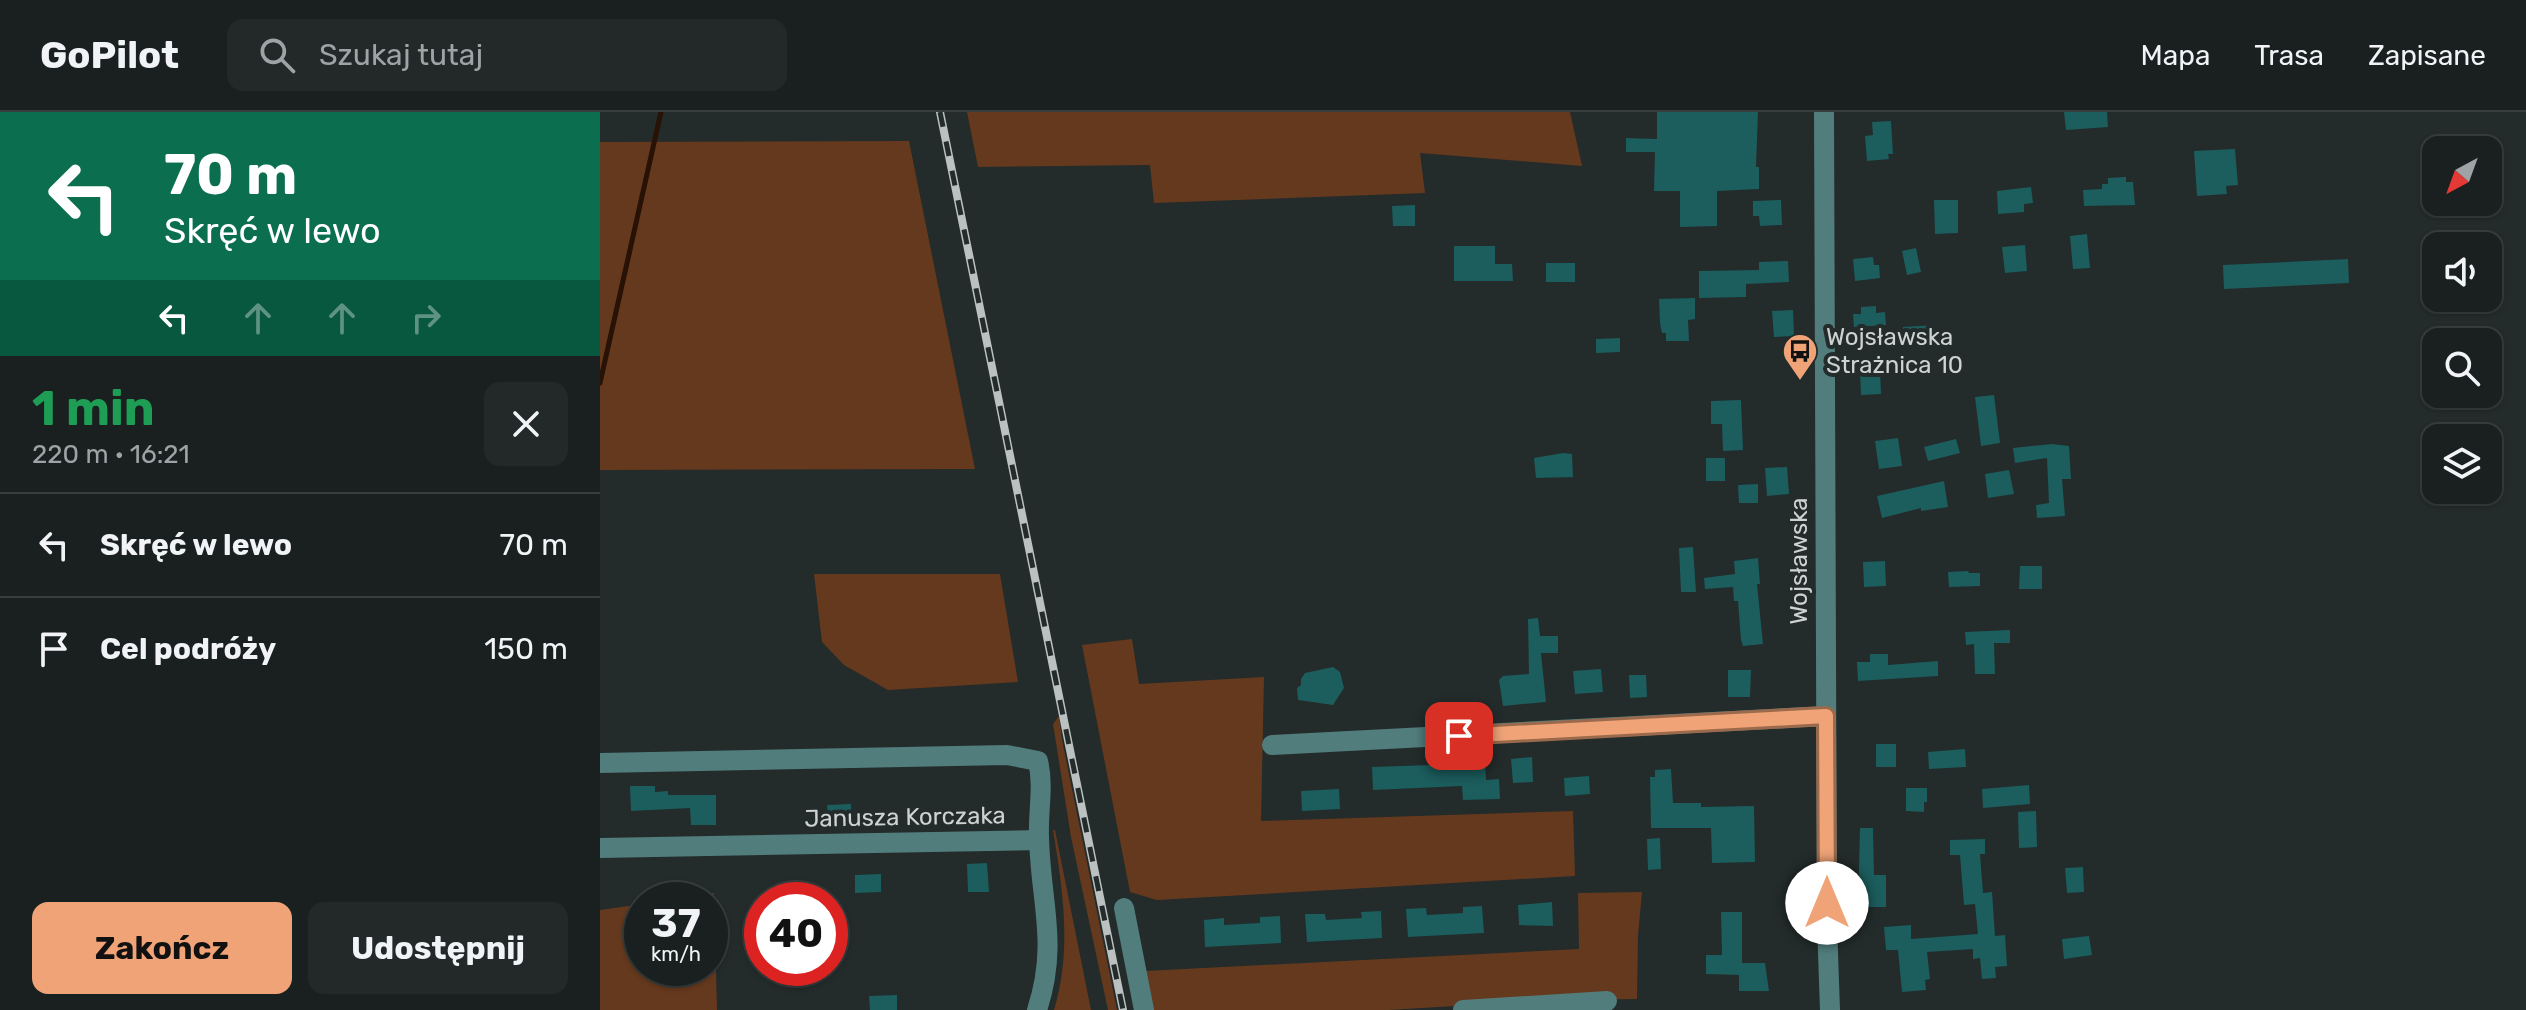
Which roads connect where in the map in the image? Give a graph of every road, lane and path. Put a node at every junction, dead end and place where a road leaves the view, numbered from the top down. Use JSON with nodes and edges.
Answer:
{"nodes":[{"id":1,"x":1824,"y":112,"type":"edge"},
{"id":2,"x":1826,"y":716,"type":"junction"},
{"id":3,"x":1272,"y":745,"type":"dead end"},
{"id":4,"x":600,"y":763,"type":"edge"},
{"id":5,"x":1039,"y":840,"type":"junction"},
{"id":6,"x":600,"y":848,"type":"edge"},
{"id":7,"x":1124,"y":908,"type":"dead end"},
{"id":8,"x":1607,"y":1001,"type":"dead end"},
{"id":9,"x":1037,"y":1010,"type":"edge"},
{"id":10,"x":1144,"y":1010,"type":"edge"},
{"id":11,"x":1463,"y":1010,"type":"edge"},
{"id":12,"x":1830,"y":1010,"type":"edge"}],
"edges":[{"from":1,"to":2,"type":"street","name":"Wojsławska"},
{"from":2,"to":3,"type":"street"},
{"from":2,"to":12,"type":"street","name":"Wojsławska"},
{"from":4,"to":5,"type":"street"},
{"from":5,"to":6,"type":"street","name":"Janusza Korczaka"},
{"from":5,"to":9,"type":"street","name":"Janusza Korczaka"},
{"from":7,"to":10,"type":"street"},
{"from":8,"to":11,"type":"street"}]}
